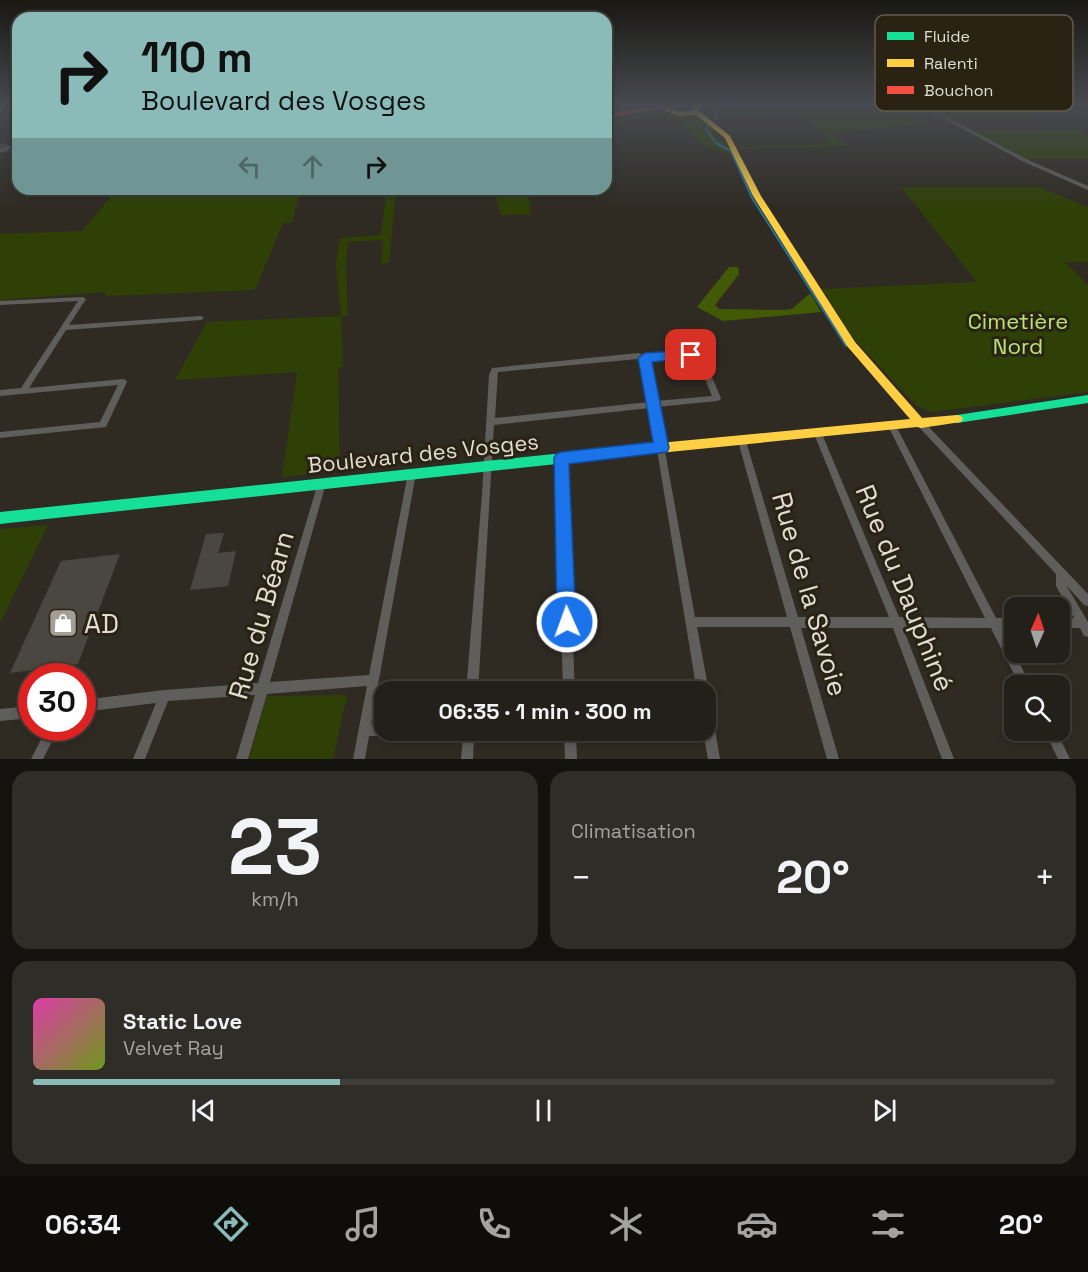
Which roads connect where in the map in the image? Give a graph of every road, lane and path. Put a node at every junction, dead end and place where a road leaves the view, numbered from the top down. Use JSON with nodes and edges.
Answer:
{"nodes":[{"id":1,"x":729,"y":139,"type":"edge"},
{"id":2,"x":985,"y":139,"type":"edge"},
{"id":3,"x":1088,"y":188,"type":"edge"},
{"id":4,"x":0,"y":303,"type":"edge"},
{"id":5,"x":201,"y":318,"type":"dead end"},
{"id":6,"x":64,"y":328,"type":"junction"},
{"id":7,"x":645,"y":358,"type":"junction"},
{"id":8,"x":23,"y":391,"type":"junction"},
{"id":9,"x":0,"y":393,"type":"edge"},
{"id":10,"x":1088,"y":399,"type":"edge"},
{"id":11,"x":654,"y":406,"type":"junction"},
{"id":12,"x":491,"y":422,"type":"junction"},
{"id":13,"x":921,"y":424,"type":"junction"},
{"id":14,"x":892,"y":426,"type":"junction"},
{"id":15,"x":818,"y":434,"type":"junction"},
{"id":16,"x":0,"y":435,"type":"edge"},
{"id":17,"x":742,"y":441,"type":"junction"},
{"id":18,"x":661,"y":448,"type":"junction"},
{"id":19,"x":561,"y":458,"type":"junction"},
{"id":20,"x":489,"y":466,"type":"junction"},
{"id":21,"x":412,"y":473,"type":"junction"},
{"id":22,"x":322,"y":483,"type":"junction"},
{"id":23,"x":0,"y":518,"type":"edge"},
{"id":24,"x":1061,"y":572,"type":"junction"},
{"id":25,"x":1088,"y":601,"type":"edge"},
{"id":26,"x":691,"y":622,"type":"junction"},
{"id":27,"x":795,"y":623,"type":"junction"},
{"id":28,"x":896,"y":623,"type":"junction"},
{"id":29,"x":994,"y":623,"type":"junction"},
{"id":30,"x":1004,"y":623,"type":"edge"},
{"id":31,"x":1070,"y":625,"type":"edge"},
{"id":32,"x":1085,"y":628,"type":"edge"},
{"id":33,"x":1020,"y":675,"type":"edge"},
{"id":34,"x":372,"y":680,"type":"junction"},
{"id":35,"x":473,"y":681,"type":"edge"},
{"id":36,"x":569,"y":681,"type":"edge"},
{"id":37,"x":701,"y":681,"type":"edge"},
{"id":38,"x":264,"y":687,"type":"junction"},
{"id":39,"x":164,"y":696,"type":"junction"},
{"id":40,"x":96,"y":704,"type":"edge"},
{"id":41,"x":18,"y":713,"type":"edge"},
{"id":42,"x":0,"y":715,"type":"edge"},
{"id":43,"x":364,"y":730,"type":"junction"},
{"id":44,"x":374,"y":730,"type":"edge"},
{"id":45,"x":46,"y":741,"type":"edge"},
{"id":46,"x":468,"y":741,"type":"edge"},
{"id":47,"x":570,"y":741,"type":"edge"},
{"id":48,"x":711,"y":741,"type":"edge"},
{"id":49,"x":1055,"y":741,"type":"edge"},
{"id":50,"x":37,"y":759,"type":"edge"},
{"id":51,"x":139,"y":759,"type":"edge"},
{"id":52,"x":242,"y":759,"type":"edge"},
{"id":53,"x":359,"y":759,"type":"edge"},
{"id":54,"x":467,"y":759,"type":"edge"},
{"id":55,"x":571,"y":759,"type":"edge"},
{"id":56,"x":714,"y":759,"type":"edge"},
{"id":57,"x":834,"y":759,"type":"edge"},
{"id":58,"x":948,"y":759,"type":"edge"},
{"id":59,"x":1064,"y":759,"type":"edge"}],
"edges":[{"from":1,"to":13,"type":"main road"},
{"from":2,"to":3,"type":"street"},
{"from":4,"to":6,"type":"street"},
{"from":5,"to":6,"type":"street"},
{"from":6,"to":8,"type":"street"},
{"from":7,"to":11,"type":"street"},
{"from":7,"to":11,"type":"street"},
{"from":7,"to":12,"type":"street"},
{"from":8,"to":9,"type":"street"},
{"from":8,"to":16,"type":"street"},
{"from":10,"to":13,"type":"main road","name":"Boulevard des Vosges"},
{"from":11,"to":12,"type":"street"},
{"from":11,"to":18,"type":"street"},
{"from":12,"to":20,"type":"street"},
{"from":13,"to":14,"type":"main road","name":"Boulevard des Vosges"},
{"from":13,"to":24,"type":"street"},
{"from":14,"to":15,"type":"main road","name":"Boulevard des Vosges"},
{"from":14,"to":29,"type":"street"},
{"from":15,"to":17,"type":"main road","name":"Boulevard des Vosges"},
{"from":15,"to":28,"type":"street","name":"Rue du Dauphiné"},
{"from":17,"to":18,"type":"main road","name":"Boulevard des Vosges"},
{"from":17,"to":27,"type":"street","name":"Rue de la Savoie"},
{"from":18,"to":19,"type":"main road","name":"Boulevard des Vosges"},
{"from":18,"to":26,"type":"street"},
{"from":19,"to":20,"type":"main road","name":"Boulevard des Vosges"},
{"from":19,"to":36,"type":"street"},
{"from":20,"to":21,"type":"main road","name":"Boulevard des Vosges"},
{"from":20,"to":35,"type":"street"},
{"from":21,"to":22,"type":"main road","name":"Boulevard des Vosges"},
{"from":21,"to":34,"type":"street"},
{"from":22,"to":23,"type":"main road","name":"Boulevard des Vosges"},
{"from":22,"to":38,"type":"street","name":"Rue du Béarn"},
{"from":24,"to":25,"type":"street"},
{"from":24,"to":32,"type":"street"},
{"from":26,"to":27,"type":"street"},
{"from":26,"to":37,"type":"street"},
{"from":27,"to":28,"type":"street"},
{"from":27,"to":57,"type":"street","name":"Rue de la Savoie"},
{"from":28,"to":29,"type":"street"},
{"from":28,"to":58,"type":"street","name":"Rue du Dauphiné"},
{"from":29,"to":30,"type":"street"},
{"from":29,"to":33,"type":"street"},
{"from":31,"to":32,"type":"street"},
{"from":34,"to":38,"type":"street"},
{"from":34,"to":43,"type":"street"},
{"from":38,"to":39,"type":"street"},
{"from":38,"to":52,"type":"street","name":"Rue du Béarn"},
{"from":39,"to":40,"type":"street"},
{"from":39,"to":51,"type":"street"},
{"from":41,"to":42,"type":"street"},
{"from":43,"to":44,"type":"street"},
{"from":43,"to":53,"type":"street"},
{"from":45,"to":50,"type":"street"},
{"from":46,"to":54,"type":"street"},
{"from":47,"to":55,"type":"street"},
{"from":48,"to":56,"type":"street"},
{"from":49,"to":59,"type":"street"}]}
